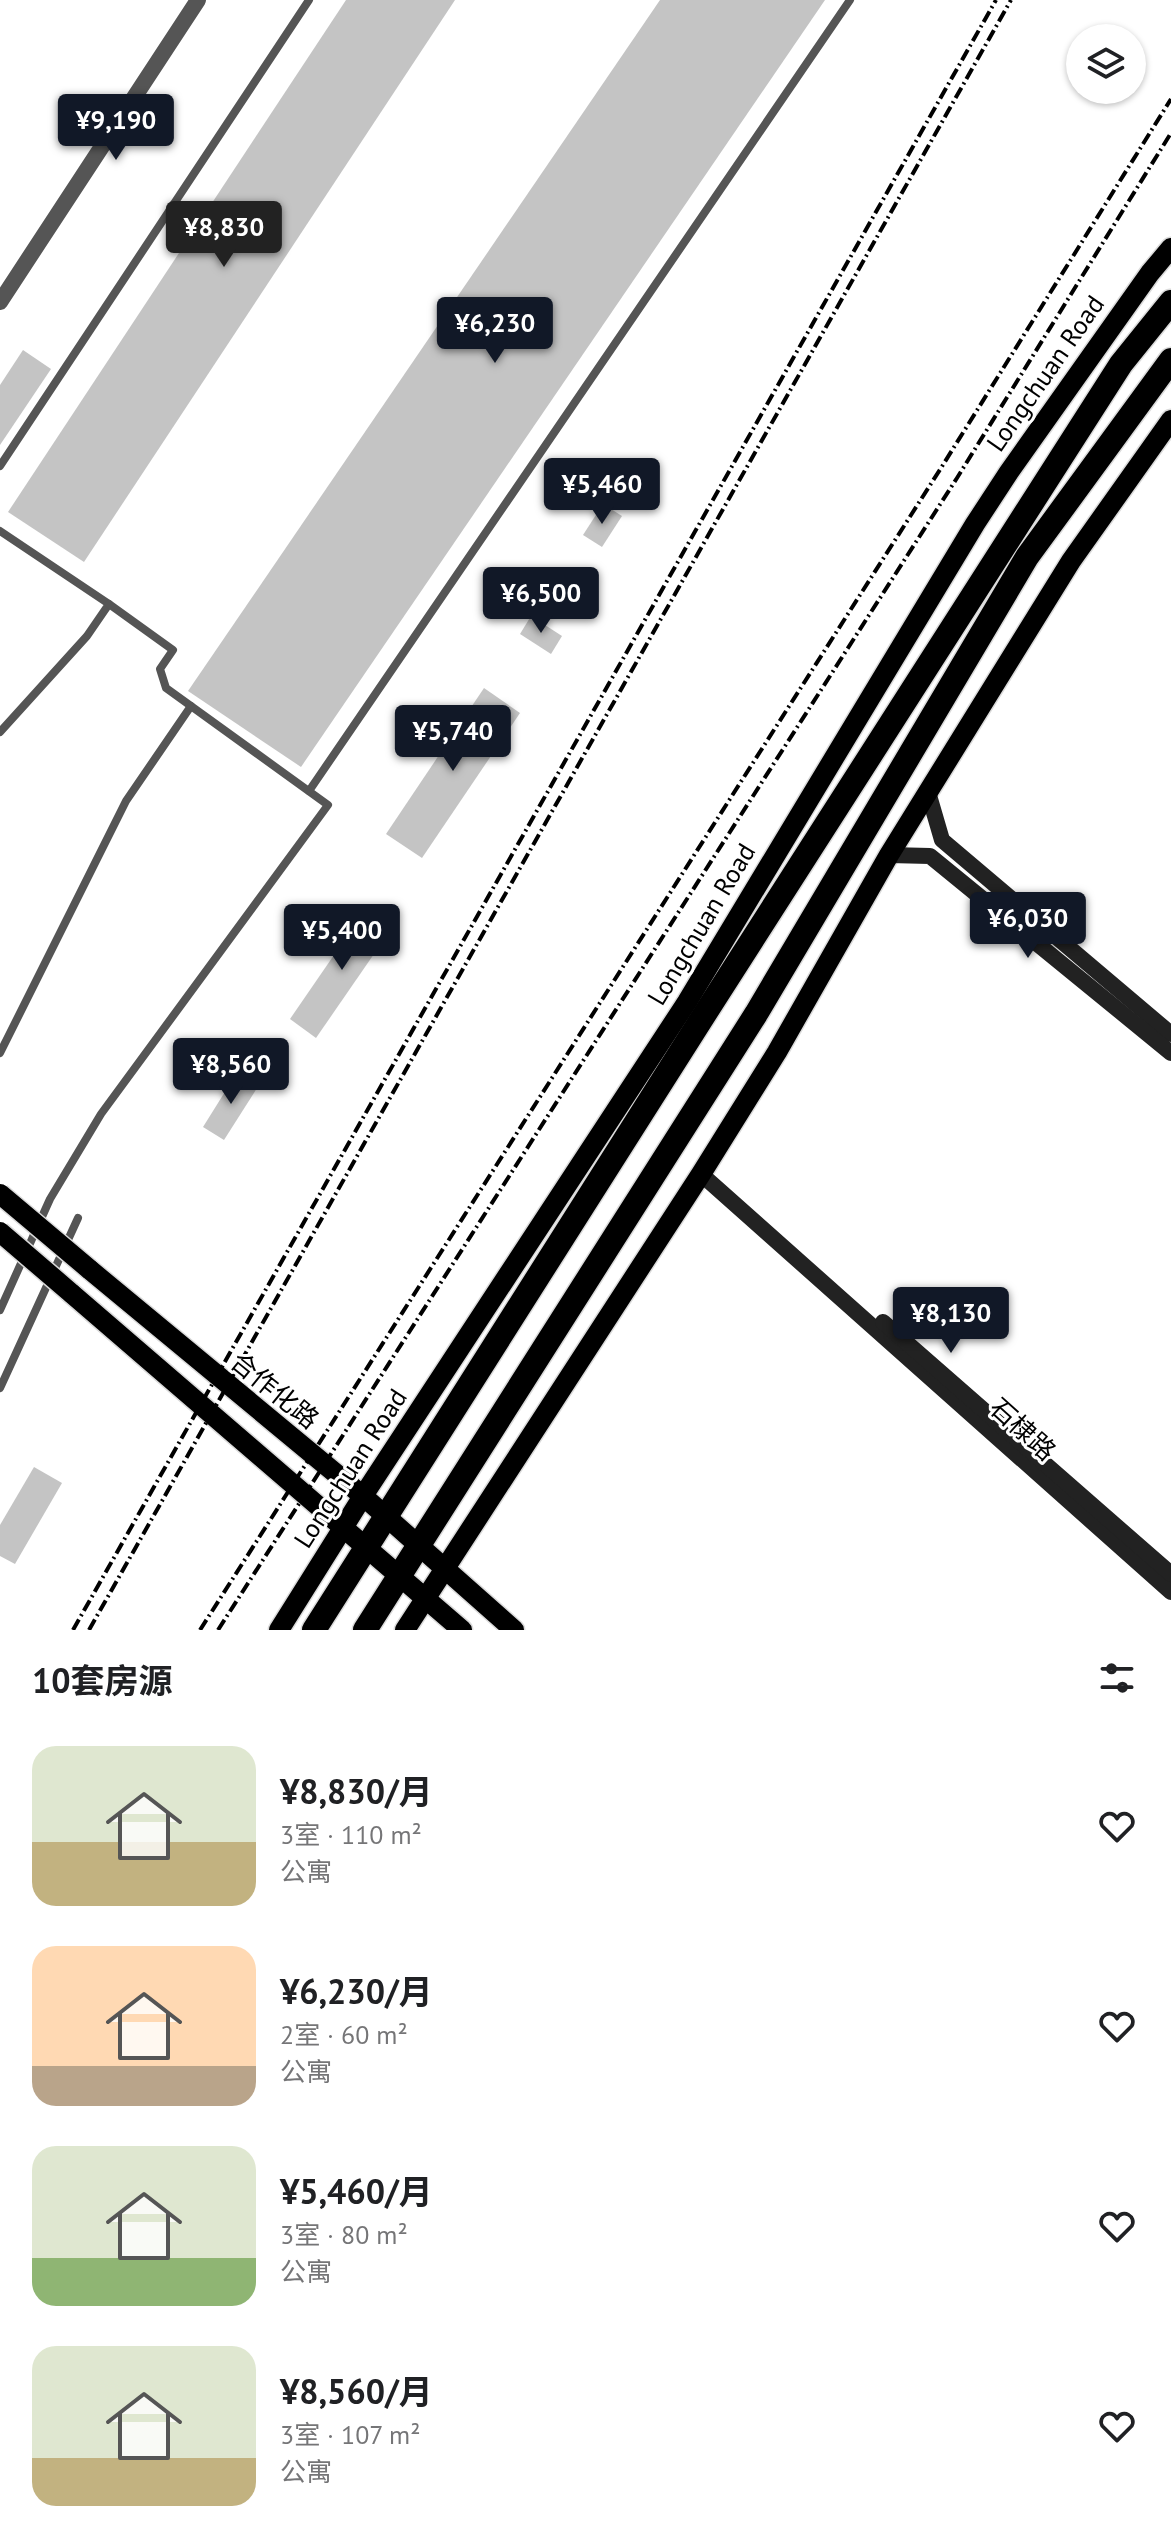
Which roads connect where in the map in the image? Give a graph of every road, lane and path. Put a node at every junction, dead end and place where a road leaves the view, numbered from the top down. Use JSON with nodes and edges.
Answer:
{"nodes":[{"id":1,"x":198,"y":0,"type":"edge"},
{"id":2,"x":309,"y":0,"type":"edge"},
{"id":3,"x":850,"y":0,"type":"edge"},
{"id":4,"x":1171,"y":248,"type":"edge"},
{"id":5,"x":0,"y":302,"type":"edge"},
{"id":6,"x":1171,"y":302,"type":"edge"},
{"id":7,"x":1171,"y":360,"type":"edge"},
{"id":8,"x":1171,"y":420,"type":"edge"},
{"id":9,"x":0,"y":466,"type":"edge"},
{"id":10,"x":0,"y":531,"type":"edge"},
{"id":11,"x":109,"y":604,"type":"junction"},
{"id":12,"x":191,"y":706,"type":"junction"},
{"id":13,"x":0,"y":732,"type":"edge"},
{"id":14,"x":309,"y":791,"type":"junction"},
{"id":15,"x":928,"y":792,"type":"junction"},
{"id":16,"x":889,"y":855,"type":"junction"},
{"id":17,"x":1167,"y":1036,"type":"edge"},
{"id":18,"x":0,"y":1053,"type":"edge"},
{"id":19,"x":703,"y":1170,"type":"junction"},
{"id":20,"x":0,"y":1194,"type":"edge"},
{"id":21,"x":78,"y":1218,"type":"dead end"},
{"id":22,"x":0,"y":1232,"type":"edge"},
{"id":23,"x":0,"y":1310,"type":"edge"},
{"id":24,"x":0,"y":1388,"type":"edge"},
{"id":25,"x":363,"y":1496,"type":"junction"},
{"id":26,"x":385,"y":1515,"type":"junction"},
{"id":27,"x":345,"y":1528,"type":"junction"},
{"id":28,"x":418,"y":1544,"type":"junction"},
{"id":29,"x":367,"y":1547,"type":"junction"},
{"id":30,"x":446,"y":1568,"type":"junction"},
{"id":31,"x":1171,"y":1574,"type":"edge"},
{"id":32,"x":400,"y":1575,"type":"junction"},
{"id":33,"x":1171,"y":1592,"type":"edge"},
{"id":34,"x":426,"y":1597,"type":"junction"},
{"id":35,"x":279,"y":1630,"type":"edge"},
{"id":36,"x":314,"y":1630,"type":"edge"},
{"id":37,"x":365,"y":1630,"type":"edge"},
{"id":38,"x":405,"y":1630,"type":"edge"},
{"id":39,"x":462,"y":1630,"type":"edge"},
{"id":40,"x":514,"y":1630,"type":"edge"}],
"edges":[{"from":1,"to":5,"type":"street"},
{"from":2,"to":9,"type":"lane"},
{"from":3,"to":14,"type":"lane"},
{"from":4,"to":25,"type":"main road","name":"Longchuan Road"},
{"from":6,"to":26,"type":"highway","name":"Longchuan Road"},
{"from":7,"to":28,"type":"highway"},
{"from":8,"to":15,"type":"main road"},
{"from":10,"to":11,"type":"lane"},
{"from":11,"to":12,"type":"lane"},
{"from":11,"to":13,"type":"lane"},
{"from":12,"to":14,"type":"lane"},
{"from":12,"to":18,"type":"lane"},
{"from":14,"to":23,"type":"lane"},
{"from":15,"to":16,"type":"main road"},
{"from":15,"to":17,"type":"street"},
{"from":16,"to":17,"type":"street"},
{"from":16,"to":19,"type":"main road"},
{"from":19,"to":30,"type":"main road"},
{"from":19,"to":31,"type":"street","name":"石棣路"},
{"from":19,"to":33,"type":"street","name":"石棣路"},
{"from":20,"to":25,"type":"main road","name":"合作化路","bridge":true},
{"from":21,"to":24,"type":"lane"},
{"from":22,"to":27,"type":"main road","bridge":true},
{"from":25,"to":26,"type":"main road","name":"合作化路"},
{"from":25,"to":27,"type":"main road","name":"Longchuan Road"},
{"from":26,"to":28,"type":"main road","name":"合作化路"},
{"from":26,"to":29,"type":"highway","name":"Longchuan Road"},
{"from":27,"to":29,"type":"main road"},
{"from":27,"to":35,"type":"main road","name":"Longchuan Road"},
{"from":28,"to":30,"type":"main road","name":"合作化路"},
{"from":28,"to":32,"type":"highway"},
{"from":29,"to":32,"type":"main road"},
{"from":29,"to":36,"type":"highway","name":"Longchuan Road"},
{"from":30,"to":34,"type":"main road"},
{"from":30,"to":40,"type":"main road","name":"合作化路"},
{"from":32,"to":34,"type":"main road"},
{"from":32,"to":37,"type":"highway"},
{"from":34,"to":38,"type":"main road"},
{"from":34,"to":39,"type":"main road"}]}
